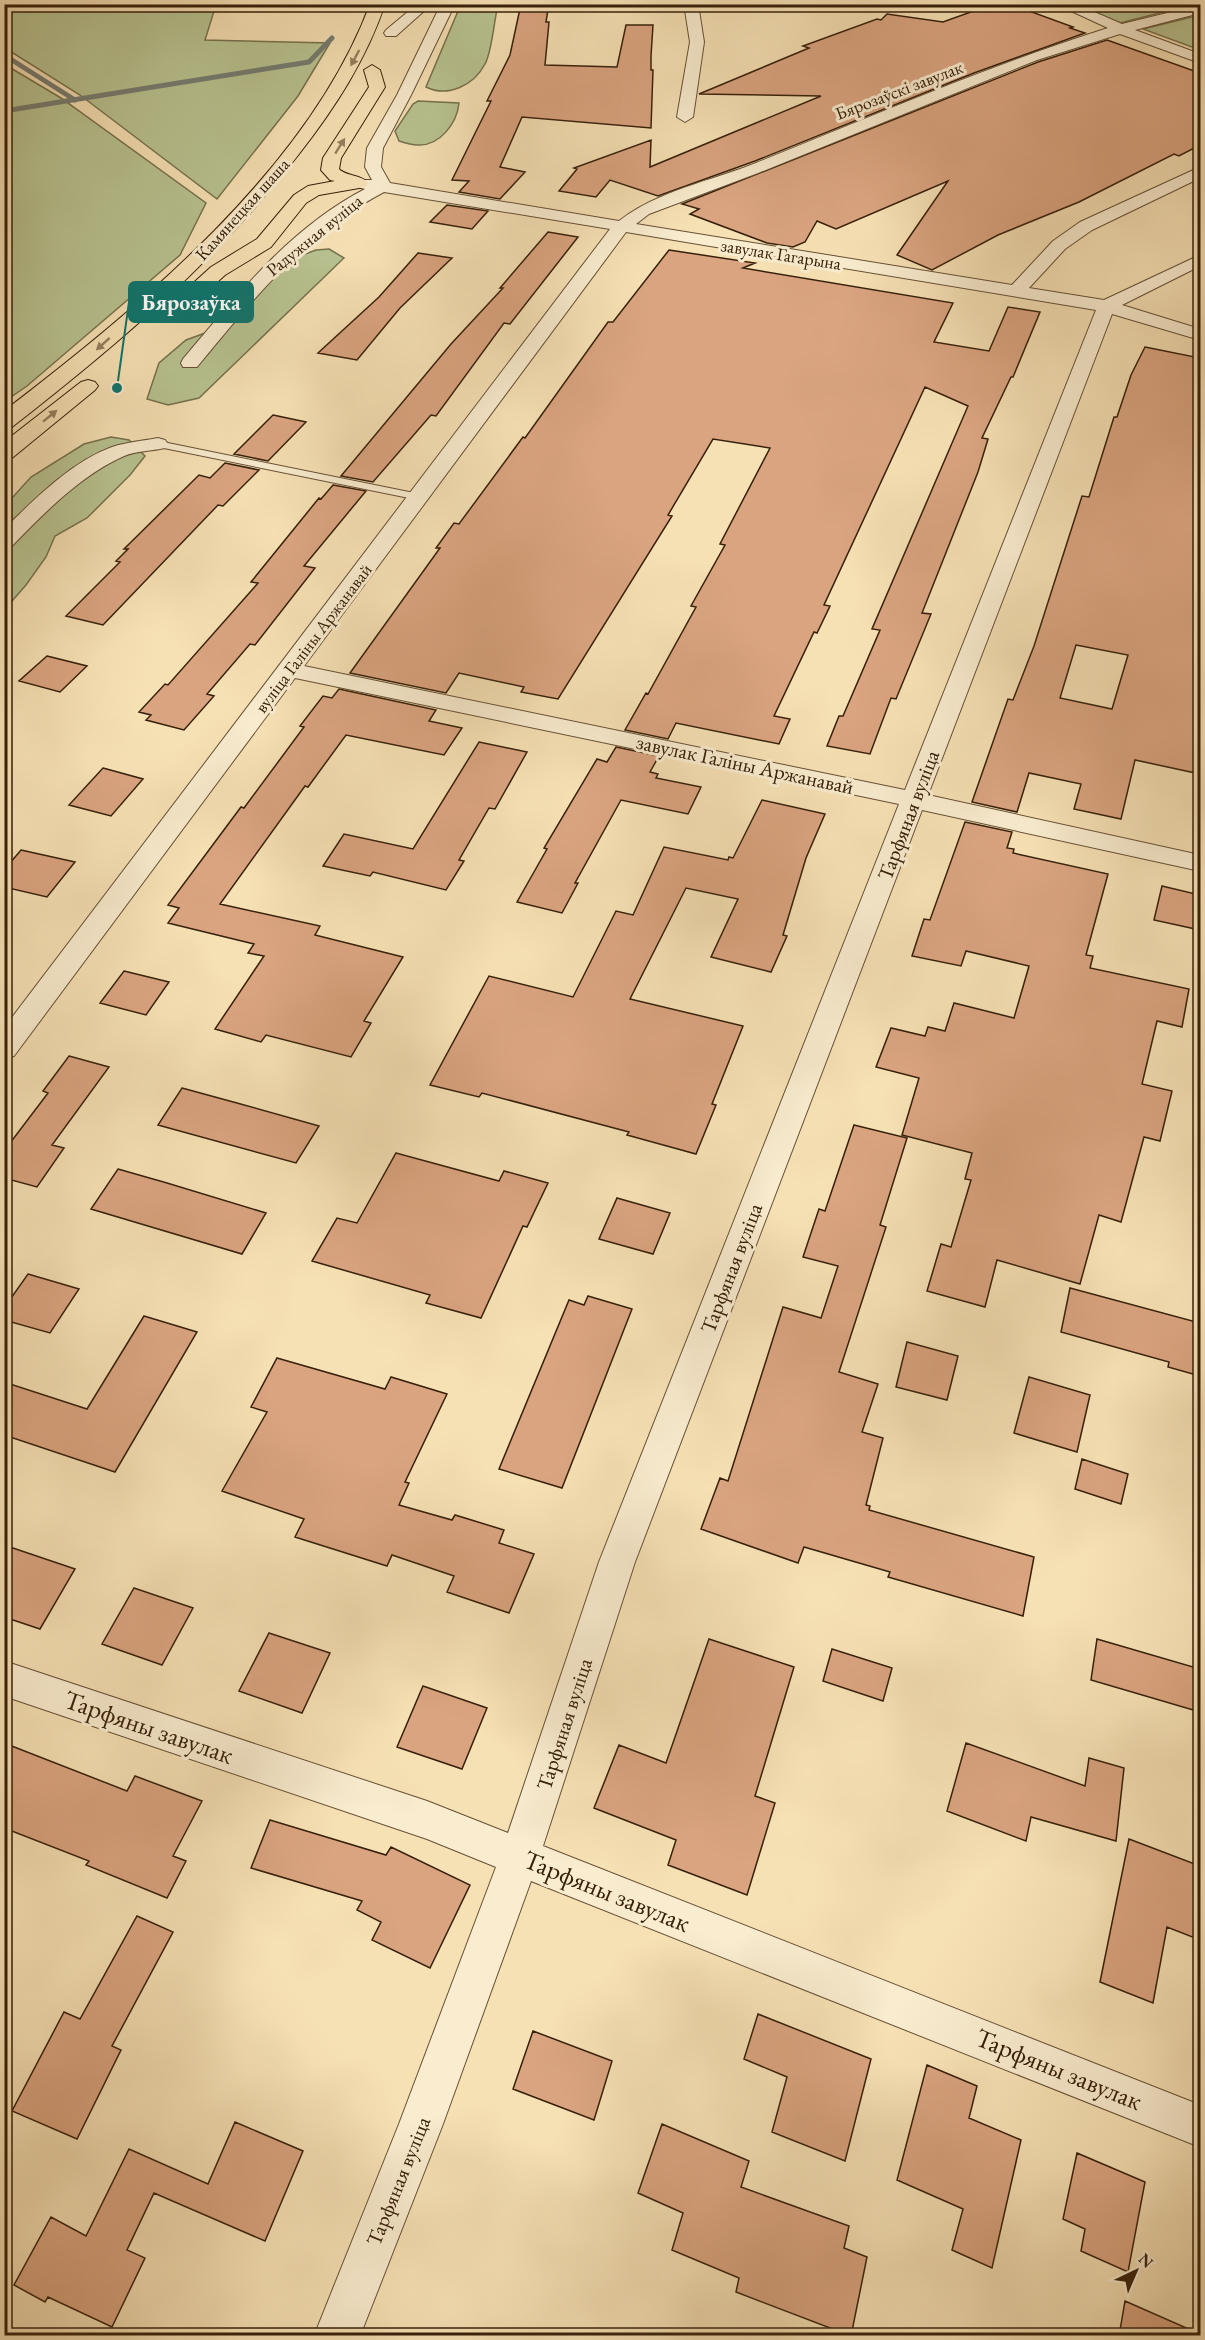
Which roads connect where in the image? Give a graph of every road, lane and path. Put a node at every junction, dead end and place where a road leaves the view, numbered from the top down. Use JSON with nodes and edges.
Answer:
{"nodes":[{"id":1,"x":378,"y":4,"type":"edge"},
{"id":2,"x":402,"y":4,"type":"edge"},
{"id":3,"x":418,"y":4,"type":"edge"},
{"id":4,"x":448,"y":4,"type":"edge"},
{"id":5,"x":691,"y":4,"type":"edge"},
{"id":6,"x":1063,"y":4,"type":"edge"},
{"id":7,"x":1200,"y":9,"type":"edge"},
{"id":8,"x":1138,"y":11,"type":"dead end"},
{"id":9,"x":1120,"y":29,"type":"junction"},
{"id":10,"x":386,"y":43,"type":"junction"},
{"id":11,"x":1200,"y":59,"type":"edge"},
{"id":12,"x":372,"y":70,"type":"junction"},
{"id":13,"x":684,"y":117,"type":"dead end"},
{"id":14,"x":312,"y":163,"type":"dead end"},
{"id":15,"x":1200,"y":172,"type":"edge"},
{"id":16,"x":301,"y":178,"type":"dead end"},
{"id":17,"x":358,"y":183,"type":"junction"},
{"id":18,"x":383,"y":186,"type":"junction"},
{"id":19,"x":621,"y":227,"type":"junction"},
{"id":20,"x":1200,"y":260,"type":"edge"},
{"id":21,"x":218,"y":271,"type":"junction"},
{"id":22,"x":1016,"y":292,"type":"junction"},
{"id":23,"x":1106,"y":306,"type":"junction"},
{"id":24,"x":170,"y":314,"type":"dead end"},
{"id":25,"x":1200,"y":335,"type":"edge"},
{"id":26,"x":190,"y":363,"type":"dead end"},
{"id":27,"x":102,"y":374,"type":"dead end"},
{"id":28,"x":4,"y":422,"type":"edge"},
{"id":29,"x":158,"y":444,"type":"joint"},
{"id":30,"x":4,"y":453,"type":"edge"},
{"id":31,"x":419,"y":497,"type":"junction"},
{"id":32,"x":4,"y":541,"type":"edge"},
{"id":33,"x":289,"y":670,"type":"junction"},
{"id":34,"x":914,"y":800,"type":"junction"},
{"id":35,"x":1200,"y":863,"type":"edge"},
{"id":36,"x":4,"y":1049,"type":"edge"},
{"id":37,"x":4,"y":1678,"type":"edge"},
{"id":38,"x":520,"y":1857,"type":"junction"},
{"id":39,"x":1200,"y":2126,"type":"edge"},
{"id":40,"x":337,"y":2336,"type":"edge"}],
"edges":[{"from":1,"to":28,"type":"main road","name":"Камянецкая шаша","one_way":true},
{"from":2,"to":10,"type":"main road"},
{"from":3,"to":10,"type":"street"},
{"from":4,"to":18,"type":"street","name":"Радужная вуліца"},
{"from":5,"to":13,"type":"street"},
{"from":6,"to":9,"type":"street"},
{"from":7,"to":8,"type":"street"},
{"from":7,"to":9,"type":"street","name":"Бярозаўскі завулак"},
{"from":9,"to":11,"type":"street"},
{"from":9,"to":19,"type":"street","name":"Бярозаўскі завулак"},
{"from":10,"to":12,"type":"main road"},
{"from":12,"to":14,"type":"main road"},
{"from":17,"to":12,"type":"main road","one_way":true},
{"from":15,"to":22,"type":"street"},
{"from":16,"to":21,"type":"main road"},
{"from":17,"to":18,"type":"street","name":"завулак Гагарына"},
{"from":17,"to":21,"type":"main road","name":"Камянецкая шаша"},
{"from":18,"to":19,"type":"street","name":"завулак Гагарына"},
{"from":18,"to":26,"type":"street","name":"Радужная вуліца"},
{"from":19,"to":22,"type":"street","name":"завулак Гагарына"},
{"from":19,"to":31,"type":"street","name":"вуліца Галіны Аржанавай"},
{"from":20,"to":23,"type":"street"},
{"from":21,"to":24,"type":"main road","name":"Камянецкая шаша"},
{"from":22,"to":23,"type":"street","name":"завулак Гагарына"},
{"from":23,"to":25,"type":"street","name":"завулак Гагарына"},
{"from":23,"to":34,"type":"street","name":"Тарфяная вуліца"},
{"from":30,"to":27,"type":"main road","one_way":true},
{"from":29,"to":31,"type":"lane"},
{"from":29,"to":32,"type":"street"},
{"from":31,"to":33,"type":"street","name":"вуліца Галіны Аржанавай"},
{"from":33,"to":34,"type":"street","name":"завулак Галіны Аржанавай"},
{"from":33,"to":36,"type":"street","name":"вуліца Галіны Аржанавай"},
{"from":34,"to":35,"type":"street","name":"завулак Галіны Аржанавай"},
{"from":34,"to":38,"type":"street","name":"Тарфяная вуліца"},
{"from":37,"to":38,"type":"street","name":"Тарфяны завулак"},
{"from":38,"to":39,"type":"street","name":"Тарфяны завулак"},
{"from":38,"to":40,"type":"street","name":"Тарфяная вуліца"}]}
